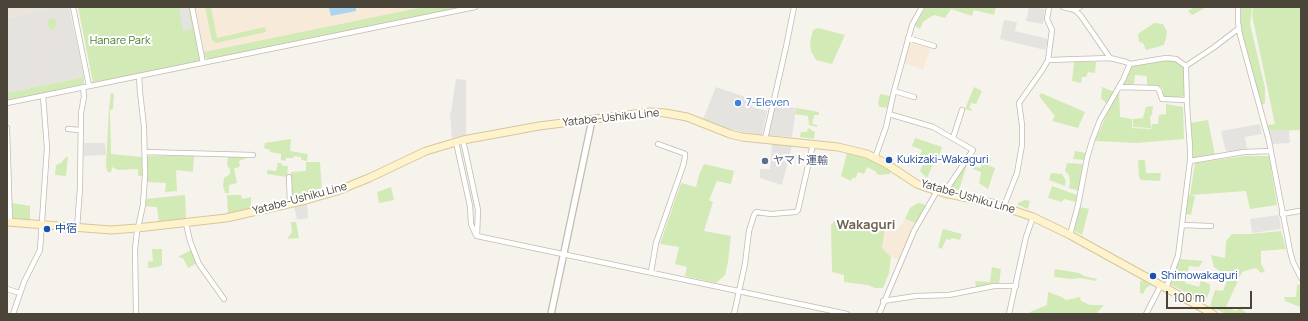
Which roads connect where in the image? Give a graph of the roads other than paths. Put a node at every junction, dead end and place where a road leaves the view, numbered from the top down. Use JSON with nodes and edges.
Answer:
{"nodes":[{"id":1,"x":73,"y":7,"type":"edge"},
{"id":2,"x":192,"y":7,"type":"edge"},
{"id":3,"x":475,"y":7,"type":"edge"},
{"id":4,"x":794,"y":7,"type":"edge"},
{"id":5,"x":922,"y":7,"type":"edge"},
{"id":6,"x":1049,"y":7,"type":"edge"},
{"id":7,"x":1063,"y":7,"type":"edge"},
{"id":8,"x":1080,"y":7,"type":"edge"},
{"id":9,"x":1238,"y":7,"type":"edge"},
{"id":10,"x":1075,"y":10,"type":"junction"},
{"id":11,"x":1238,"y":29,"type":"junction"},
{"id":12,"x":908,"y":38,"type":"junction"},
{"id":13,"x":934,"y":46,"type":"dead end"},
{"id":14,"x":1110,"y":58,"type":"junction"},
{"id":15,"x":1048,"y":60,"type":"junction"},
{"id":16,"x":203,"y":63,"type":"junction"},
{"id":17,"x":1130,"y":64,"type":"junction"},
{"id":18,"x":1186,"y":66,"type":"junction"},
{"id":19,"x":139,"y":76,"type":"junction"},
{"id":20,"x":89,"y":86,"type":"junction"},
{"id":21,"x":83,"y":87,"type":"junction"},
{"id":22,"x":1119,"y":87,"type":"junction"},
{"id":23,"x":894,"y":91,"type":"junction"},
{"id":24,"x":43,"y":96,"type":"junction"},
{"id":25,"x":914,"y":97,"type":"dead end"},
{"id":26,"x":1186,"y":100,"type":"junction"},
{"id":27,"x":7,"y":103,"type":"edge"},
{"id":28,"x":962,"y":110,"type":"dead end"},
{"id":29,"x":889,"y":114,"type":"junction"},
{"id":30,"x":592,"y":120,"type":"junction"},
{"id":31,"x":7,"y":128,"type":"edge"},
{"id":32,"x":68,"y":129,"type":"dead end"},
{"id":33,"x":80,"y":130,"type":"junction"},
{"id":34,"x":953,"y":138,"type":"junction"},
{"id":35,"x":765,"y":139,"type":"junction"},
{"id":36,"x":459,"y":141,"type":"junction"},
{"id":37,"x":658,"y":144,"type":"dead end"},
{"id":38,"x":813,"y":144,"type":"junction"},
{"id":39,"x":1270,"y":151,"type":"junction"},
{"id":40,"x":145,"y":152,"type":"junction"},
{"id":41,"x":253,"y":155,"type":"dead end"},
{"id":42,"x":876,"y":158,"type":"junction"},
{"id":43,"x":1190,"y":161,"type":"junction"},
{"id":44,"x":289,"y":177,"type":"dead end"},
{"id":45,"x":940,"y":192,"type":"junction"},
{"id":46,"x":290,"y":204,"type":"junction"},
{"id":47,"x":1004,"y":206,"type":"junction"},
{"id":48,"x":1299,"y":211,"type":"dead end"},
{"id":49,"x":1282,"y":214,"type":"junction"},
{"id":50,"x":1034,"y":217,"type":"junction"},
{"id":51,"x":9,"y":222,"type":"edge"},
{"id":52,"x":186,"y":223,"type":"junction"},
{"id":53,"x":43,"y":225,"type":"junction"},
{"id":54,"x":1182,"y":225,"type":"junction"},
{"id":55,"x":1211,"y":226,"type":"dead end"},
{"id":56,"x":77,"y":228,"type":"junction"},
{"id":57,"x":137,"y":228,"type":"junction"},
{"id":58,"x":1070,"y":235,"type":"junction"},
{"id":59,"x":477,"y":236,"type":"junction"},
{"id":60,"x":563,"y":254,"type":"junction"},
{"id":61,"x":651,"y":272,"type":"junction"},
{"id":62,"x":1301,"y":278,"type":"edge"},
{"id":63,"x":1016,"y":286,"type":"junction"},
{"id":64,"x":1163,"y":287,"type":"junction"},
{"id":65,"x":7,"y":289,"type":"edge"},
{"id":66,"x":739,"y":291,"type":"junction"},
{"id":67,"x":20,"y":293,"type":"junction"},
{"id":68,"x":224,"y":299,"type":"dead end"},
{"id":69,"x":883,"y":302,"type":"junction"},
{"id":70,"x":13,"y":314,"type":"edge"},
{"id":71,"x":136,"y":314,"type":"edge"},
{"id":72,"x":550,"y":314,"type":"edge"},
{"id":73,"x":734,"y":314,"type":"edge"},
{"id":74,"x":847,"y":314,"type":"edge"},
{"id":75,"x":879,"y":314,"type":"edge"},
{"id":76,"x":1009,"y":314,"type":"edge"},
{"id":77,"x":1146,"y":314,"type":"edge"},
{"id":78,"x":1212,"y":314,"type":"edge"}],
"edges":[{"from":1,"to":20,"type":"street"},
{"from":2,"to":16,"type":"street"},
{"from":3,"to":16,"type":"street"},
{"from":4,"to":35,"type":"street"},
{"from":5,"to":12,"type":"street"},
{"from":6,"to":15,"type":"street"},
{"from":7,"to":10,"type":"street"},
{"from":8,"to":10,"type":"street"},
{"from":9,"to":11,"type":"street"},
{"from":10,"to":14,"type":"street"},
{"from":11,"to":18,"type":"street"},
{"from":11,"to":39,"type":"street"},
{"from":12,"to":13,"type":"street"},
{"from":12,"to":23,"type":"street"},
{"from":14,"to":15,"type":"street"},
{"from":14,"to":17,"type":"street"},
{"from":15,"to":47,"type":"street"},
{"from":16,"to":19,"type":"street"},
{"from":17,"to":18,"type":"street"},
{"from":17,"to":22,"type":"street"},
{"from":18,"to":26,"type":"street"},
{"from":19,"to":20,"type":"street"},
{"from":19,"to":40,"type":"street"},
{"from":20,"to":21,"type":"street"},
{"from":21,"to":24,"type":"street"},
{"from":21,"to":33,"type":"street"},
{"from":22,"to":26,"type":"street"},
{"from":22,"to":58,"type":"street"},
{"from":23,"to":25,"type":"street"},
{"from":23,"to":29,"type":"street"},
{"from":24,"to":27,"type":"street"},
{"from":24,"to":53,"type":"street"},
{"from":26,"to":43,"type":"street"},
{"from":28,"to":34,"type":"street"},
{"from":29,"to":34,"type":"street"},
{"from":29,"to":42,"type":"street"},
{"from":30,"to":35,"type":"main road","name":"Yatabe-Ushiku Line"},
{"from":30,"to":36,"type":"main road","name":"Yatabe-Ushiku Line"},
{"from":30,"to":60,"type":"street"},
{"from":31,"to":51,"type":"street"},
{"from":32,"to":33,"type":"street"},
{"from":33,"to":56,"type":"street"},
{"from":34,"to":45,"type":"street"},
{"from":35,"to":38,"type":"main road","name":"Yatabe-Ushiku Line"},
{"from":36,"to":46,"type":"main road","name":"Yatabe-Ushiku Line"},
{"from":36,"to":59,"type":"street"},
{"from":36,"to":59,"type":"street"},
{"from":37,"to":61,"type":"street"},
{"from":38,"to":42,"type":"main road","name":"Yatabe-Ushiku Line"},
{"from":38,"to":66,"type":"street"},
{"from":39,"to":43,"type":"street"},
{"from":39,"to":49,"type":"street"},
{"from":40,"to":41,"type":"street"},
{"from":40,"to":57,"type":"street"},
{"from":42,"to":45,"type":"main road","name":"Yatabe-Ushiku Line"},
{"from":43,"to":54,"type":"street"},
{"from":44,"to":46,"type":"street"},
{"from":45,"to":47,"type":"main road","name":"Yatabe-Ushiku Line"},
{"from":45,"to":69,"type":"street"},
{"from":46,"to":52,"type":"main road","name":"Yatabe-Ushiku Line"},
{"from":47,"to":50,"type":"main road","name":"Yatabe-Ushiku Line"},
{"from":48,"to":49,"type":"street"},
{"from":49,"to":62,"type":"street"},
{"from":50,"to":58,"type":"main road","name":"Yatabe-Ushiku Line"},
{"from":50,"to":63,"type":"street"},
{"from":51,"to":53,"type":"main road","name":"Yatabe-Ushiku Line"},
{"from":52,"to":57,"type":"main road","name":"Yatabe-Ushiku Line"},
{"from":52,"to":68,"type":"street"},
{"from":53,"to":56,"type":"main road","name":"Yatabe-Ushiku Line"},
{"from":53,"to":67,"type":"street"},
{"from":54,"to":55,"type":"street"},
{"from":54,"to":64,"type":"street"},
{"from":56,"to":57,"type":"main road","name":"Yatabe-Ushiku Line"},
{"from":57,"to":71,"type":"street"},
{"from":58,"to":64,"type":"main road","name":"Yatabe-Ushiku Line"},
{"from":59,"to":60,"type":"street"},
{"from":60,"to":61,"type":"street"},
{"from":60,"to":72,"type":"street"},
{"from":61,"to":66,"type":"street"},
{"from":63,"to":69,"type":"street"},
{"from":63,"to":76,"type":"street"},
{"from":64,"to":77,"type":"street"},
{"from":64,"to":78,"type":"main road","name":"Yatabe-Ushiku Line"},
{"from":65,"to":67,"type":"street"},
{"from":66,"to":73,"type":"street"},
{"from":66,"to":74,"type":"street"},
{"from":67,"to":70,"type":"street"},
{"from":69,"to":75,"type":"street"}]}
